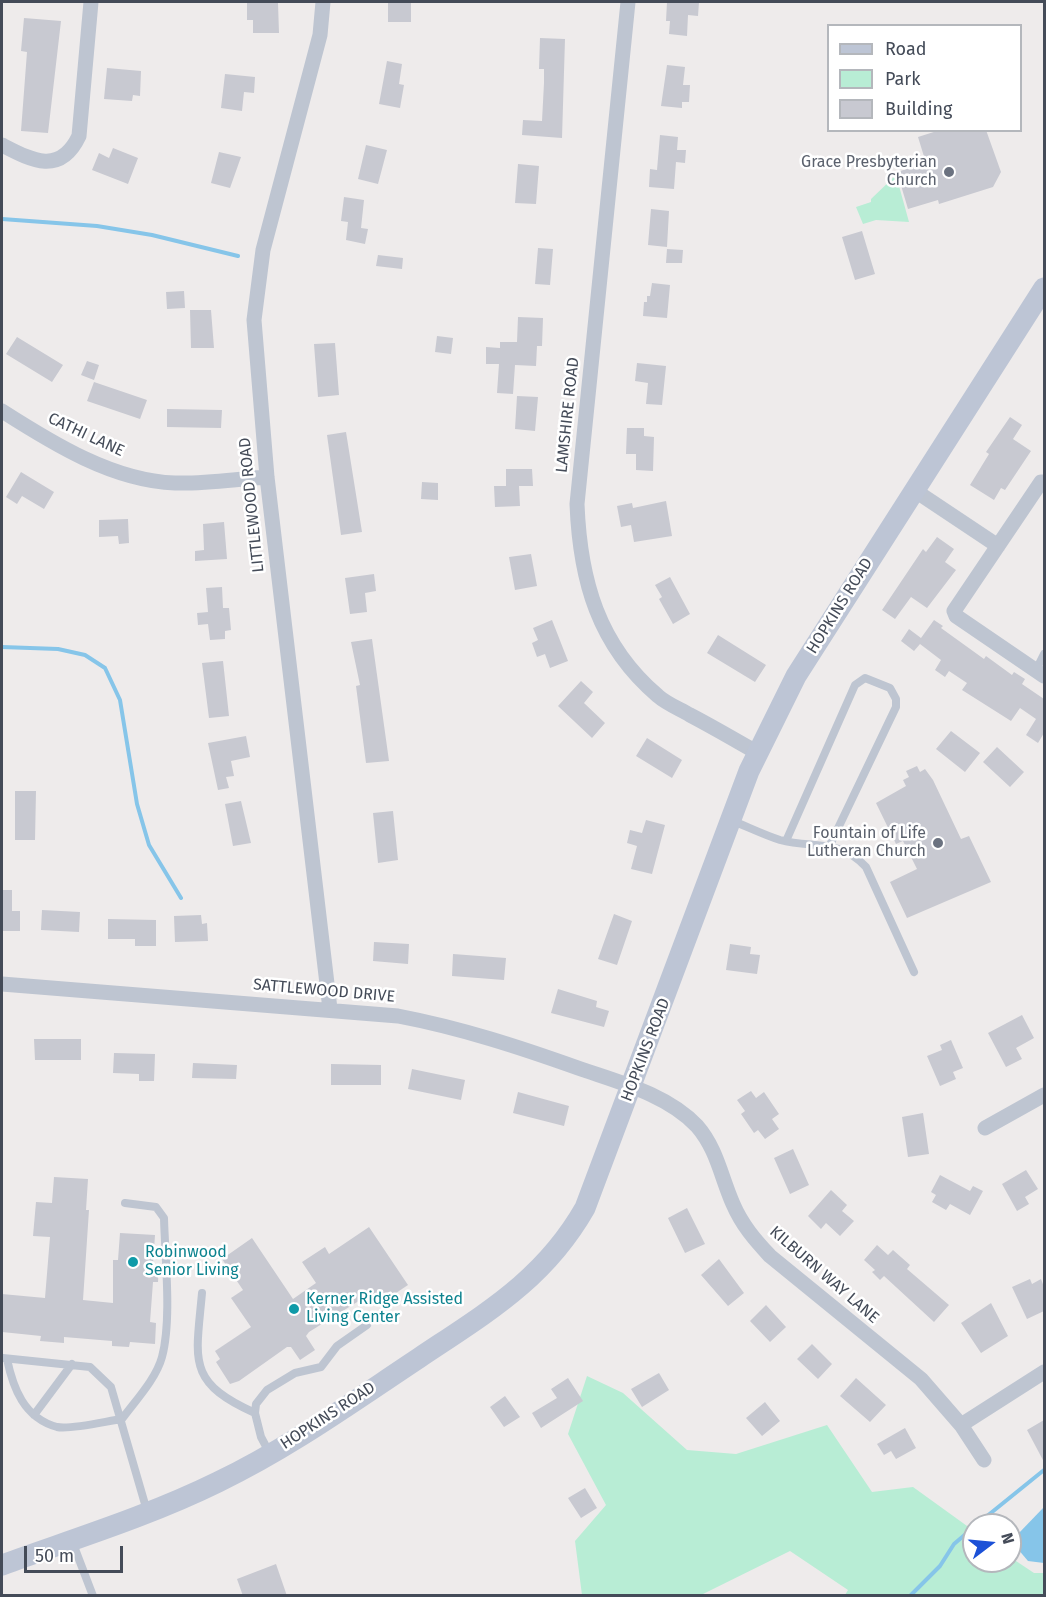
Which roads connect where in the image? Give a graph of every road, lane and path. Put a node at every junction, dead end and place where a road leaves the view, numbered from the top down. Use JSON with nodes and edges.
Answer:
{"nodes":[{"id":1,"x":91,"y":2,"type":"edge"},
{"id":2,"x":323,"y":2,"type":"edge"},
{"id":3,"x":628,"y":2,"type":"edge"},
{"id":4,"x":2,"y":145,"type":"edge"},
{"id":5,"x":1044,"y":288,"type":"edge"},
{"id":6,"x":2,"y":411,"type":"edge"},
{"id":7,"x":267,"y":477,"type":"junction"},
{"id":8,"x":1044,"y":482,"type":"edge"},
{"id":9,"x":914,"y":490,"type":"junction"},
{"id":10,"x":998,"y":546,"type":"junction"},
{"id":11,"x":1044,"y":654,"type":"edge"},
{"id":12,"x":1040,"y":673,"type":"edge"},
{"id":13,"x":758,"y":753,"type":"junction"},
{"id":14,"x":731,"y":820,"type":"junction"},
{"id":15,"x":786,"y":841,"type":"junction"},
{"id":16,"x":829,"y":847,"type":"junction"},
{"id":17,"x":914,"y":972,"type":"dead end"},
{"id":18,"x":2,"y":984,"type":"edge"},
{"id":19,"x":330,"y":1009,"type":"junction"},
{"id":20,"x":632,"y":1087,"type":"junction"},
{"id":21,"x":1044,"y":1095,"type":"edge"},
{"id":22,"x":985,"y":1128,"type":"dead end"},
{"id":23,"x":125,"y":1203,"type":"dead end"},
{"id":24,"x":202,"y":1293,"type":"dead end"},
{"id":25,"x":367,"y":1325,"type":"dead end"},
{"id":26,"x":4,"y":1359,"type":"edge"},
{"id":27,"x":72,"y":1364,"type":"junction"},
{"id":28,"x":1044,"y":1372,"type":"edge"},
{"id":29,"x":255,"y":1413,"type":"junction"},
{"id":30,"x":34,"y":1415,"type":"junction"},
{"id":31,"x":122,"y":1419,"type":"junction"},
{"id":32,"x":961,"y":1425,"type":"junction"},
{"id":33,"x":270,"y":1454,"type":"junction"},
{"id":34,"x":984,"y":1460,"type":"dead end"},
{"id":35,"x":148,"y":1512,"type":"junction"},
{"id":36,"x":72,"y":1539,"type":"junction"},
{"id":37,"x":2,"y":1563,"type":"edge"},
{"id":38,"x":93,"y":1596,"type":"edge"}],
"edges":[{"from":1,"to":4,"type":"street"},
{"from":2,"to":7,"type":"street","name":"LITTLEWOOD ROAD"},
{"from":3,"to":13,"type":"street","name":"LAMSHIRE ROAD"},
{"from":5,"to":9,"type":"main road","name":"HOPKINS ROAD"},
{"from":6,"to":7,"type":"street","name":"CATHI LANE"},
{"from":7,"to":19,"type":"street","name":"LITTLEWOOD ROAD"},
{"from":8,"to":10,"type":"street"},
{"from":9,"to":10,"type":"street"},
{"from":9,"to":13,"type":"main road","name":"HOPKINS ROAD"},
{"from":10,"to":12,"type":"street"},
{"from":11,"to":12,"type":"lane"},
{"from":13,"to":14,"type":"main road","name":"HOPKINS ROAD"},
{"from":14,"to":15,"type":"lane"},
{"from":14,"to":20,"type":"main road","name":"HOPKINS ROAD"},
{"from":15,"to":16,"type":"lane"},
{"from":15,"to":16,"type":"lane"},
{"from":16,"to":17,"type":"lane"},
{"from":18,"to":19,"type":"street","name":"SATTLEWOOD DRIVE"},
{"from":19,"to":20,"type":"street","name":"SATTLEWOOD DRIVE"},
{"from":20,"to":32,"type":"street","name":"KILBURN WAY LANE"},
{"from":20,"to":33,"type":"main road","name":"HOPKINS ROAD"},
{"from":21,"to":22,"type":"street"},
{"from":23,"to":31,"type":"lane"},
{"from":24,"to":29,"type":"lane"},
{"from":25,"to":29,"type":"lane"},
{"from":26,"to":27,"type":"lane"},
{"from":26,"to":30,"type":"lane"},
{"from":27,"to":30,"type":"lane"},
{"from":27,"to":31,"type":"lane"},
{"from":28,"to":32,"type":"street"},
{"from":29,"to":33,"type":"lane"},
{"from":30,"to":31,"type":"lane"},
{"from":31,"to":35,"type":"lane"},
{"from":32,"to":34,"type":"street","name":"KILBURN WAY LANE"},
{"from":33,"to":35,"type":"main road","name":"HOPKINS ROAD"},
{"from":35,"to":36,"type":"main road","name":"HOPKINS ROAD"},
{"from":36,"to":37,"type":"main road","name":"HOPKINS ROAD"},
{"from":36,"to":38,"type":"lane"}]}
